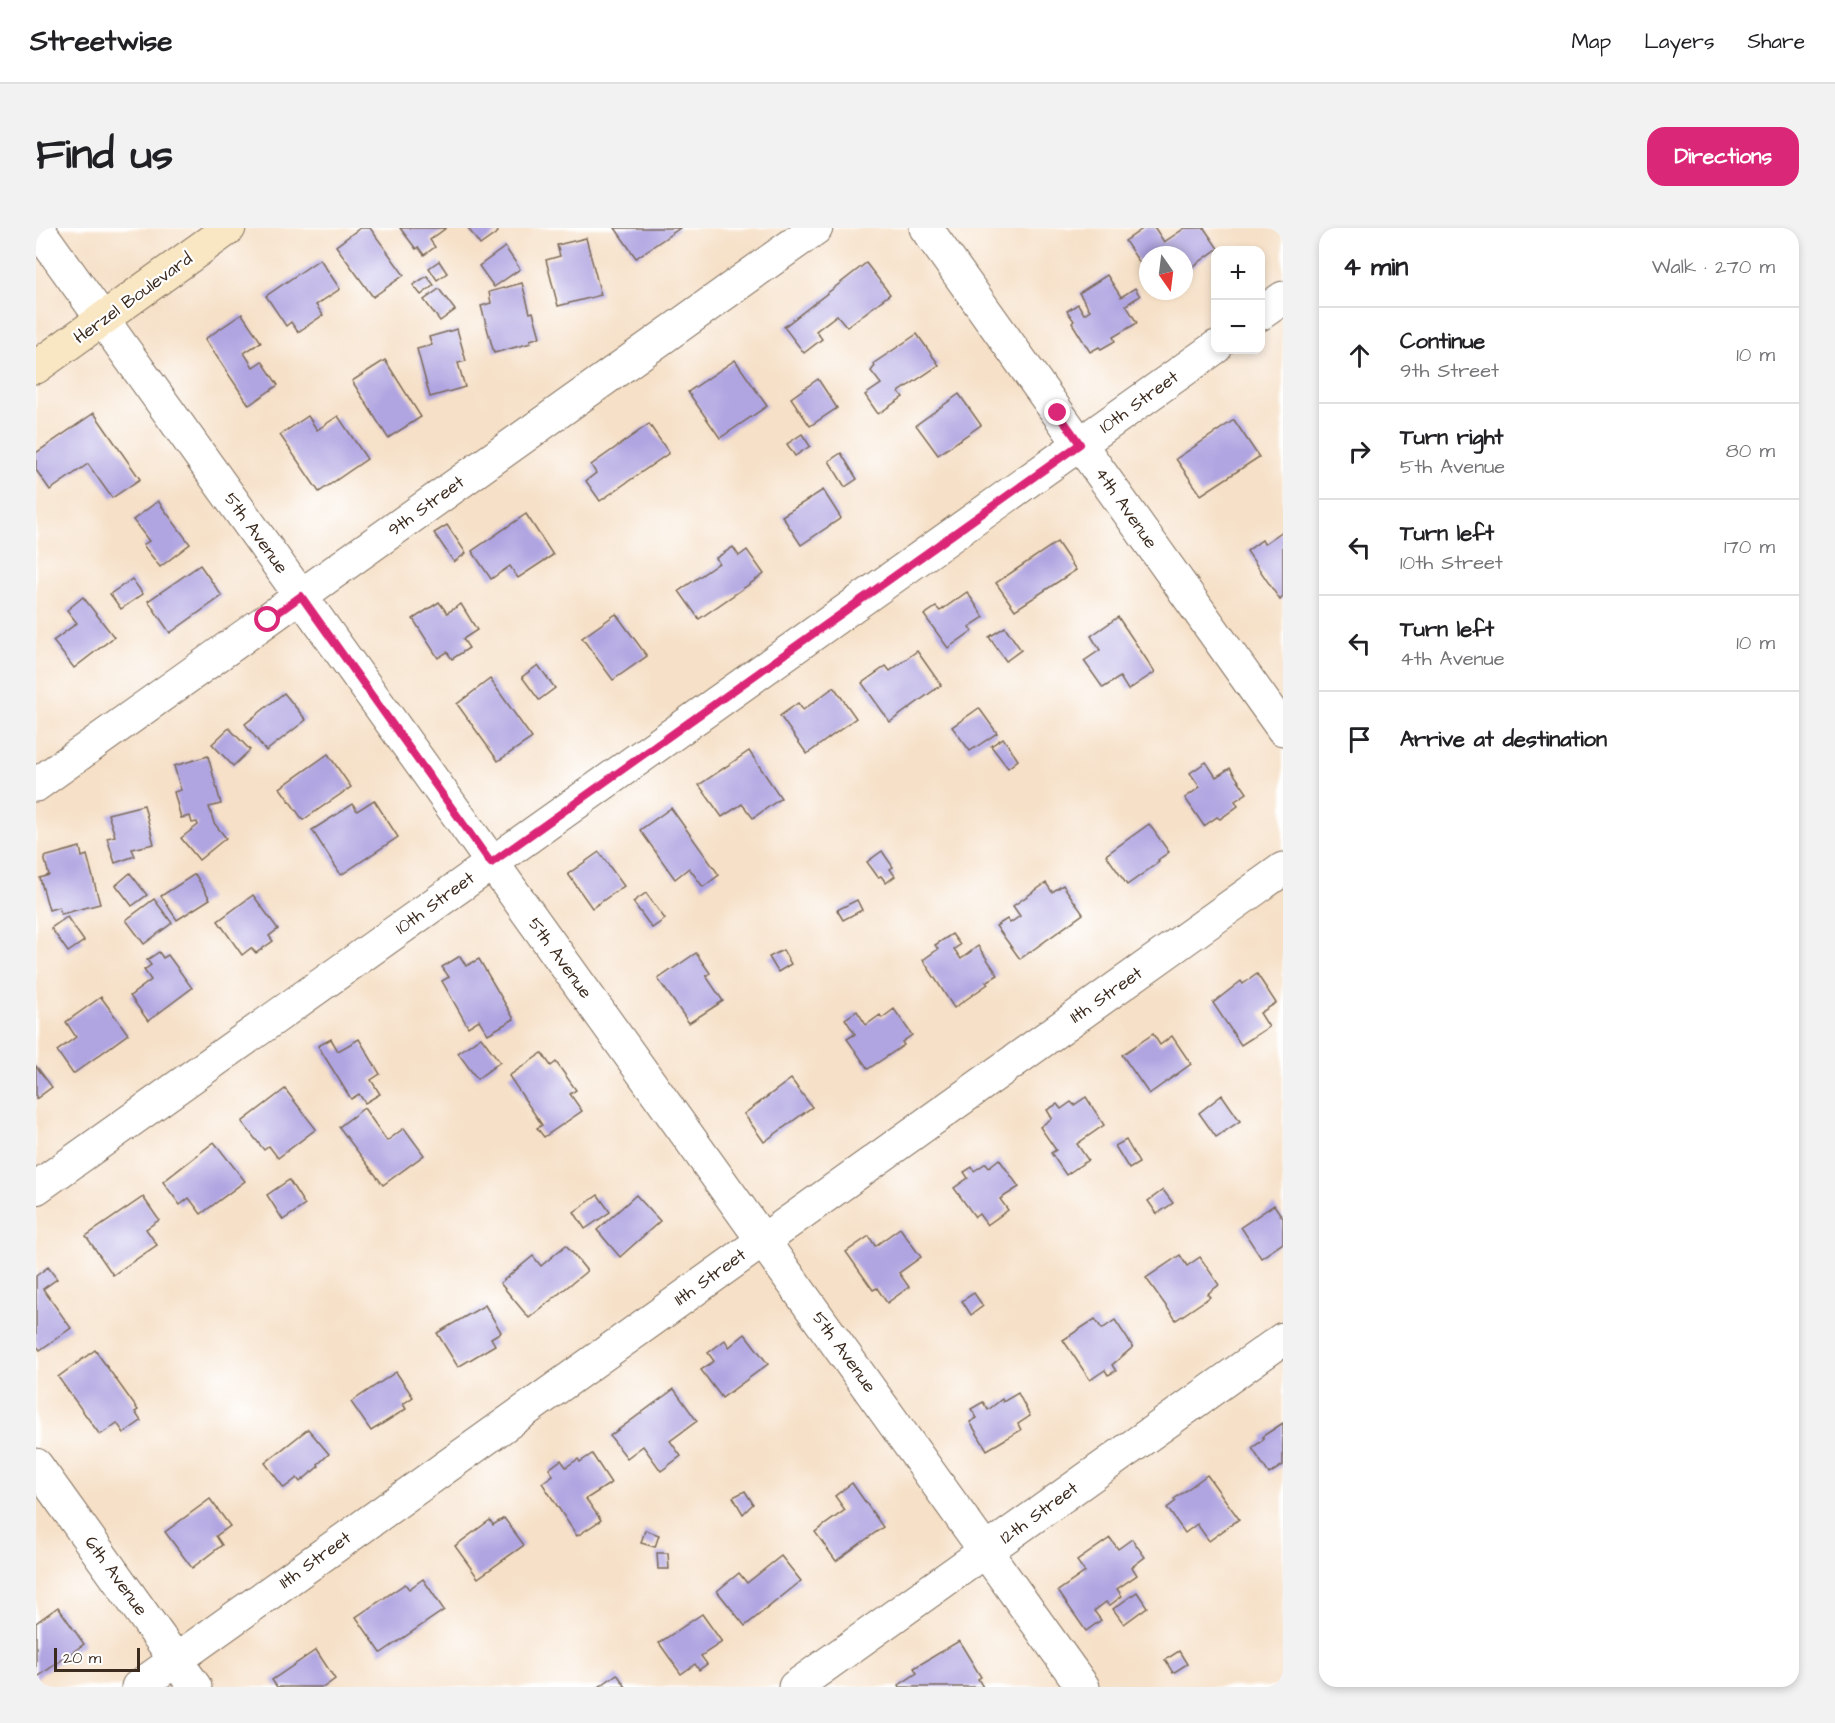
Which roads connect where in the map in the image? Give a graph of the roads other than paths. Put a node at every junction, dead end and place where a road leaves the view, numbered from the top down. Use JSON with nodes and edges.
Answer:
{"nodes":[{"id":1,"x":37,"y":228,"type":"edge"},
{"id":2,"x":229,"y":228,"type":"edge"},
{"id":3,"x":816,"y":228,"type":"edge"},
{"id":4,"x":926,"y":228,"type":"edge"},
{"id":5,"x":1283,"y":298,"type":"edge"},
{"id":6,"x":1265,"y":311,"type":"edge"},
{"id":7,"x":102,"y":319,"type":"junction"},
{"id":8,"x":1211,"y":350,"type":"edge"},
{"id":9,"x":36,"y":367,"type":"edge"},
{"id":10,"x":1080,"y":444,"type":"junction"},
{"id":11,"x":301,"y":596,"type":"junction"},
{"id":12,"x":1283,"y":729,"type":"edge"},
{"id":13,"x":36,"y":785,"type":"edge"},
{"id":14,"x":491,"y":863,"type":"junction"},
{"id":15,"x":1283,"y":869,"type":"edge"},
{"id":16,"x":36,"y":1188,"type":"edge"},
{"id":17,"x":763,"y":1239,"type":"junction"},
{"id":18,"x":1283,"y":1339,"type":"edge"},
{"id":19,"x":36,"y":1465,"type":"edge"},
{"id":20,"x":987,"y":1551,"type":"junction"},
{"id":21,"x":176,"y":1660,"type":"junction"},
{"id":22,"x":138,"y":1687,"type":"edge"},
{"id":23,"x":195,"y":1687,"type":"edge"},
{"id":24,"x":795,"y":1687,"type":"edge"},
{"id":25,"x":1083,"y":1687,"type":"edge"}],
"edges":[{"from":1,"to":7,"type":"street","name":"5th Avenue"},
{"from":2,"to":7,"type":"street","name":"Herzel Boulevard"},
{"from":3,"to":11,"type":"street","name":"9th Street"},
{"from":4,"to":10,"type":"street","name":"4th Avenue"},
{"from":5,"to":6,"type":"street"},
{"from":7,"to":9,"type":"street","name":"Herzel Boulevard"},
{"from":7,"to":11,"type":"street","name":"5th Avenue"},
{"from":8,"to":10,"type":"street","name":"10th Street"},
{"from":10,"to":12,"type":"street","name":"4th Avenue"},
{"from":10,"to":14,"type":"street","name":"10th Street"},
{"from":11,"to":13,"type":"street","name":"9th Street"},
{"from":11,"to":14,"type":"street","name":"5th Avenue"},
{"from":14,"to":16,"type":"street","name":"10th Street"},
{"from":14,"to":17,"type":"street","name":"5th Avenue"},
{"from":15,"to":17,"type":"street","name":"11th Street"},
{"from":17,"to":20,"type":"street","name":"5th Avenue"},
{"from":17,"to":21,"type":"street","name":"11th Street"},
{"from":18,"to":20,"type":"street","name":"12th Street"},
{"from":19,"to":21,"type":"street","name":"6th Avenue"},
{"from":20,"to":24,"type":"street","name":"12th Street"},
{"from":20,"to":25,"type":"street","name":"5th Avenue"},
{"from":21,"to":22,"type":"street","name":"11th Street"},
{"from":21,"to":23,"type":"street","name":"6th Avenue"}]}
